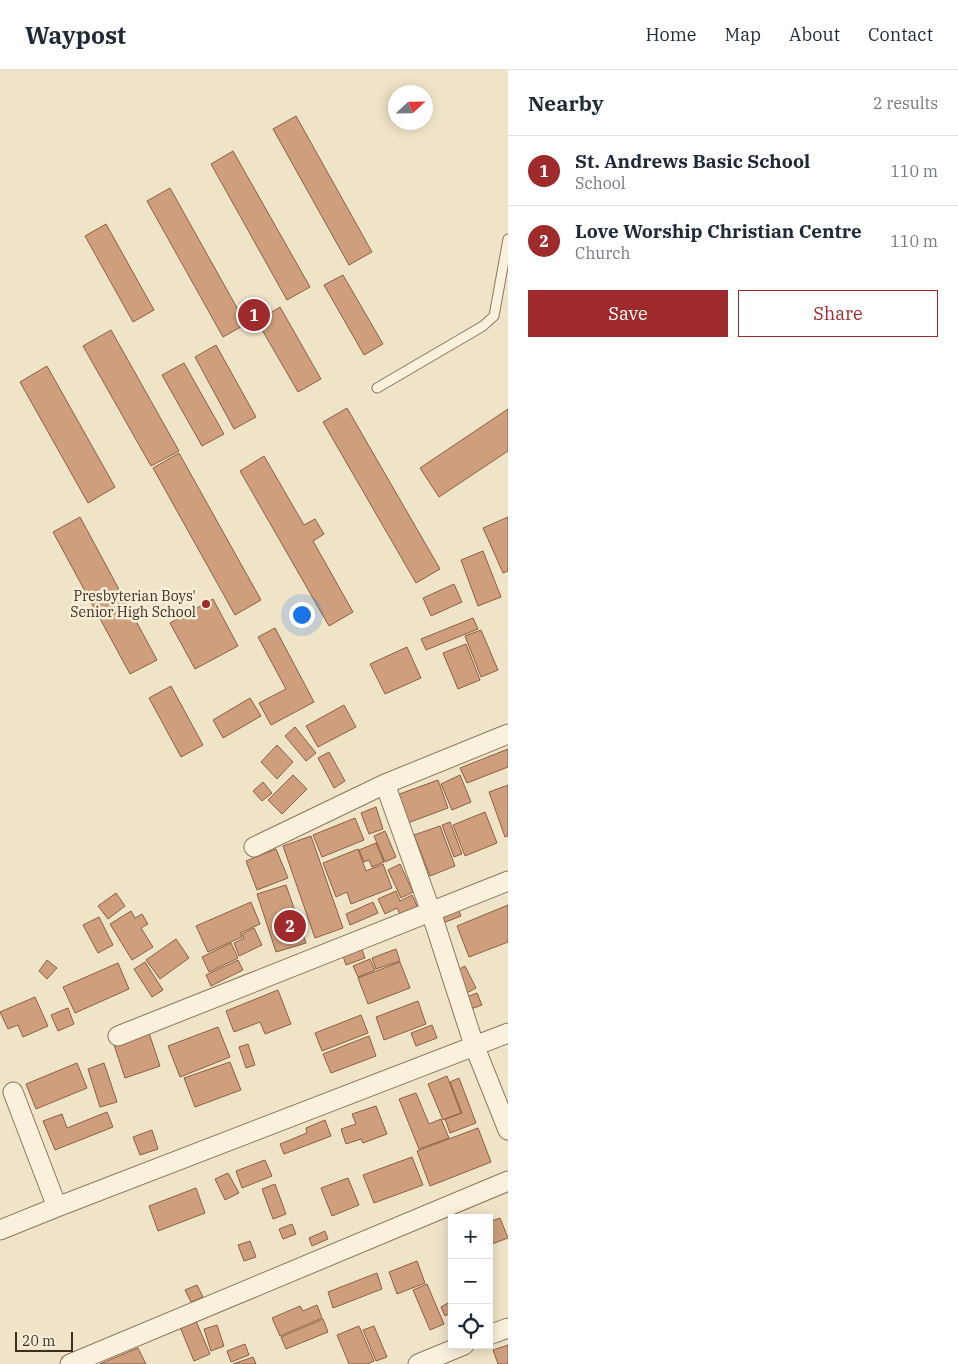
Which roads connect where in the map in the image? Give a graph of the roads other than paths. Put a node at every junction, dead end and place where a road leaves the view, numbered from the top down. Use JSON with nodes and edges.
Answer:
{"nodes":[{"id":1,"x":508,"y":239,"type":"edge"},
{"id":2,"x":377,"y":388,"type":"dead end"},
{"id":3,"x":508,"y":734,"type":"edge"},
{"id":4,"x":385,"y":784,"type":"junction"},
{"id":5,"x":254,"y":847,"type":"dead end"},
{"id":6,"x":508,"y":881,"type":"edge"},
{"id":7,"x":431,"y":912,"type":"junction"},
{"id":8,"x":508,"y":1032,"type":"edge"},
{"id":9,"x":118,"y":1036,"type":"dead end"},
{"id":10,"x":474,"y":1045,"type":"junction"},
{"id":11,"x":13,"y":1092,"type":"dead end"},
{"id":12,"x":508,"y":1130,"type":"edge"},
{"id":13,"x":508,"y":1181,"type":"edge"},
{"id":14,"x":57,"y":1207,"type":"junction"},
{"id":15,"x":0,"y":1230,"type":"edge"},
{"id":16,"x":508,"y":1328,"type":"edge"},
{"id":17,"x":493,"y":1334,"type":"edge"},
{"id":18,"x":454,"y":1349,"type":"edge"},
{"id":19,"x":70,"y":1364,"type":"edge"},
{"id":20,"x":418,"y":1364,"type":"edge"}],
"edges":[{"from":1,"to":2,"type":"lane"},
{"from":3,"to":4,"type":"street"},
{"from":4,"to":5,"type":"street"},
{"from":4,"to":7,"type":"street"},
{"from":6,"to":7,"type":"street"},
{"from":7,"to":9,"type":"street"},
{"from":7,"to":10,"type":"street"},
{"from":8,"to":10,"type":"street"},
{"from":10,"to":12,"type":"street"},
{"from":10,"to":14,"type":"street"},
{"from":11,"to":14,"type":"street"},
{"from":13,"to":19,"type":"street"},
{"from":14,"to":15,"type":"street"},
{"from":16,"to":17,"type":"street"},
{"from":18,"to":20,"type":"street"}]}
